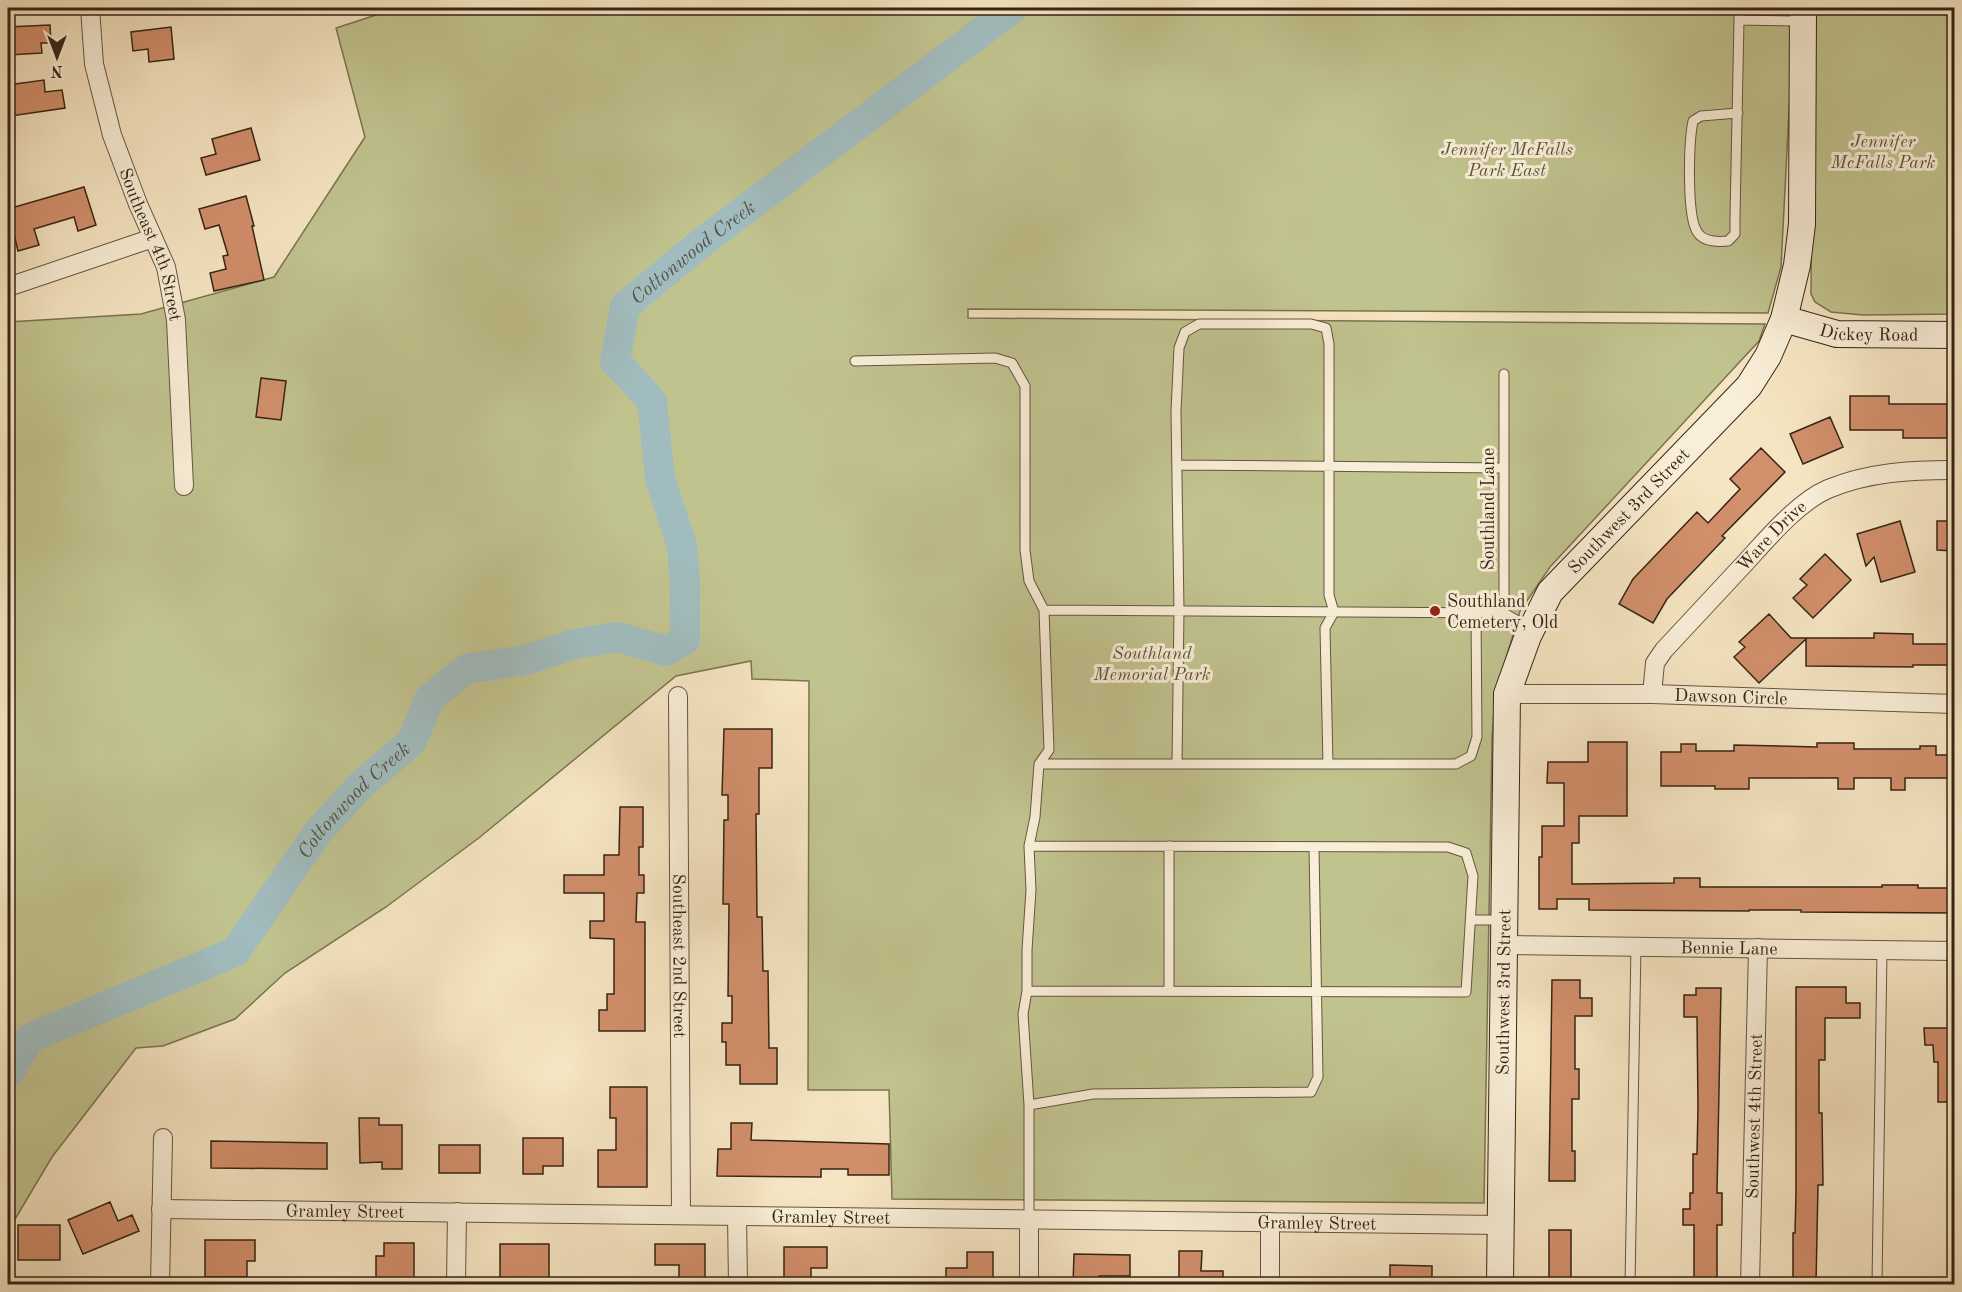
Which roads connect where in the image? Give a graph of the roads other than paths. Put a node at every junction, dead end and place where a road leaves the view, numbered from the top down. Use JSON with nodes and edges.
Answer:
{"nodes":[{"id":1,"x":90,"y":8,"type":"edge"},
{"id":2,"x":1739,"y":8,"type":"edge"},
{"id":3,"x":1803,"y":14,"type":"edge"},
{"id":4,"x":1739,"y":20,"type":"junction"},
{"id":5,"x":1738,"y":113,"type":"junction"},
{"id":6,"x":153,"y":238,"type":"junction"},
{"id":7,"x":8,"y":287,"type":"edge"},
{"id":8,"x":1784,"y":319,"type":"junction"},
{"id":9,"x":1954,"y":335,"type":"edge"},
{"id":10,"x":855,"y":361,"type":"dead end"},
{"id":11,"x":1504,"y":374,"type":"dead end"},
{"id":12,"x":1177,"y":465,"type":"junction"},
{"id":13,"x":1329,"y":466,"type":"junction"},
{"id":14,"x":1504,"y":468,"type":"junction"},
{"id":15,"x":1954,"y":470,"type":"edge"},
{"id":16,"x":184,"y":486,"type":"dead end"},
{"id":17,"x":1044,"y":610,"type":"junction"},
{"id":18,"x":1179,"y":610,"type":"junction"},
{"id":19,"x":1334,"y":612,"type":"junction"},
{"id":20,"x":1476,"y":613,"type":"junction"},
{"id":21,"x":1504,"y":613,"type":"junction"},
{"id":22,"x":1532,"y":629,"type":"junction"},
{"id":23,"x":1507,"y":694,"type":"junction"},
{"id":24,"x":1652,"y":694,"type":"junction"},
{"id":25,"x":678,"y":696,"type":"dead end"},
{"id":26,"x":1954,"y":704,"type":"edge"},
{"id":27,"x":1038,"y":764,"type":"junction"},
{"id":28,"x":1178,"y":764,"type":"junction"},
{"id":29,"x":1328,"y":764,"type":"junction"},
{"id":30,"x":1029,"y":846,"type":"junction"},
{"id":31,"x":1169,"y":846,"type":"junction"},
{"id":32,"x":1314,"y":847,"type":"junction"},
{"id":33,"x":1471,"y":920,"type":"junction"},
{"id":34,"x":1504,"y":932,"type":"junction"},
{"id":35,"x":1636,"y":946,"type":"junction"},
{"id":36,"x":1758,"y":948,"type":"junction"},
{"id":37,"x":1882,"y":950,"type":"junction"},
{"id":38,"x":1954,"y":951,"type":"edge"},
{"id":39,"x":1027,"y":991,"type":"junction"},
{"id":40,"x":1169,"y":991,"type":"junction"},
{"id":41,"x":1316,"y":991,"type":"junction"},
{"id":42,"x":1029,"y":1105,"type":"junction"},
{"id":43,"x":163,"y":1138,"type":"dead end"},
{"id":44,"x":161,"y":1209,"type":"junction"},
{"id":45,"x":457,"y":1212,"type":"junction"},
{"id":46,"x":681,"y":1215,"type":"junction"},
{"id":47,"x":737,"y":1215,"type":"junction"},
{"id":48,"x":1029,"y":1219,"type":"junction"},
{"id":49,"x":1270,"y":1222,"type":"junction"},
{"id":50,"x":1500,"y":1225,"type":"junction"},
{"id":51,"x":160,"y":1284,"type":"edge"},
{"id":52,"x":456,"y":1284,"type":"edge"},
{"id":53,"x":738,"y":1284,"type":"edge"},
{"id":54,"x":1029,"y":1284,"type":"edge"},
{"id":55,"x":1270,"y":1284,"type":"edge"},
{"id":56,"x":1500,"y":1284,"type":"edge"},
{"id":57,"x":1630,"y":1284,"type":"edge"},
{"id":58,"x":1750,"y":1284,"type":"edge"},
{"id":59,"x":1877,"y":1284,"type":"edge"}],
"edges":[{"from":1,"to":6,"type":"street","name":"Southeast 4th Street"},
{"from":2,"to":4,"type":"lane"},
{"from":3,"to":4,"type":"lane"},
{"from":3,"to":8,"type":"street","name":"Southwest 3rd Street"},
{"from":4,"to":5,"type":"lane"},
{"from":5,"to":5,"type":"lane"},
{"from":6,"to":7,"type":"street"},
{"from":6,"to":16,"type":"street","name":"Southeast 4th Street"},
{"from":8,"to":9,"type":"street","name":"Dickey Road"},
{"from":8,"to":22,"type":"street","name":"Southwest 3rd Street"},
{"from":10,"to":17,"type":"lane"},
{"from":11,"to":14,"type":"lane","name":"Southland Lane"},
{"from":12,"to":13,"type":"lane"},
{"from":12,"to":13,"type":"lane"},
{"from":12,"to":18,"type":"lane"},
{"from":13,"to":14,"type":"lane"},
{"from":13,"to":19,"type":"lane"},
{"from":14,"to":21,"type":"lane","name":"Southland Lane"},
{"from":15,"to":24,"type":"street","name":"Ware Drive"},
{"from":17,"to":18,"type":"lane"},
{"from":17,"to":27,"type":"lane"},
{"from":18,"to":19,"type":"lane"},
{"from":18,"to":28,"type":"lane"},
{"from":19,"to":20,"type":"lane"},
{"from":19,"to":29,"type":"lane"},
{"from":20,"to":21,"type":"lane"},
{"from":20,"to":29,"type":"lane"},
{"from":21,"to":22,"type":"lane"},
{"from":22,"to":23,"type":"street","name":"Southwest 3rd Street"},
{"from":23,"to":24,"type":"street","name":"Dawson Circle"},
{"from":23,"to":34,"type":"street","name":"Southwest 3rd Street"},
{"from":24,"to":26,"type":"street","name":"Dawson Circle"},
{"from":25,"to":46,"type":"street","name":"Southeast 2nd Street"},
{"from":27,"to":28,"type":"lane"},
{"from":27,"to":30,"type":"lane"},
{"from":28,"to":29,"type":"lane"},
{"from":30,"to":31,"type":"lane"},
{"from":30,"to":39,"type":"lane"},
{"from":31,"to":32,"type":"lane"},
{"from":31,"to":40,"type":"lane"},
{"from":32,"to":33,"type":"lane"},
{"from":32,"to":41,"type":"lane"},
{"from":33,"to":34,"type":"lane"},
{"from":33,"to":41,"type":"lane"},
{"from":34,"to":35,"type":"street","name":"Bennie Lane"},
{"from":34,"to":50,"type":"street","name":"Southwest 3rd Street"},
{"from":35,"to":36,"type":"street","name":"Bennie Lane"},
{"from":35,"to":57,"type":"lane"},
{"from":36,"to":37,"type":"street","name":"Bennie Lane"},
{"from":36,"to":58,"type":"street","name":"Southwest 4th Street"},
{"from":37,"to":38,"type":"street","name":"Bennie Lane"},
{"from":37,"to":59,"type":"lane"},
{"from":39,"to":40,"type":"lane"},
{"from":39,"to":42,"type":"lane"},
{"from":40,"to":41,"type":"lane"},
{"from":41,"to":42,"type":"lane"},
{"from":42,"to":48,"type":"lane"},
{"from":43,"to":44,"type":"street"},
{"from":44,"to":45,"type":"street","name":"Gramley Street"},
{"from":44,"to":51,"type":"street"},
{"from":45,"to":46,"type":"street","name":"Gramley Street"},
{"from":45,"to":52,"type":"street"},
{"from":46,"to":47,"type":"street","name":"Gramley Street"},
{"from":47,"to":48,"type":"street","name":"Gramley Street"},
{"from":47,"to":53,"type":"street"},
{"from":48,"to":49,"type":"street","name":"Gramley Street"},
{"from":48,"to":54,"type":"street"},
{"from":49,"to":50,"type":"street","name":"Gramley Street"},
{"from":49,"to":55,"type":"street"},
{"from":50,"to":56,"type":"street","name":"Southwest 3rd Street"}]}
